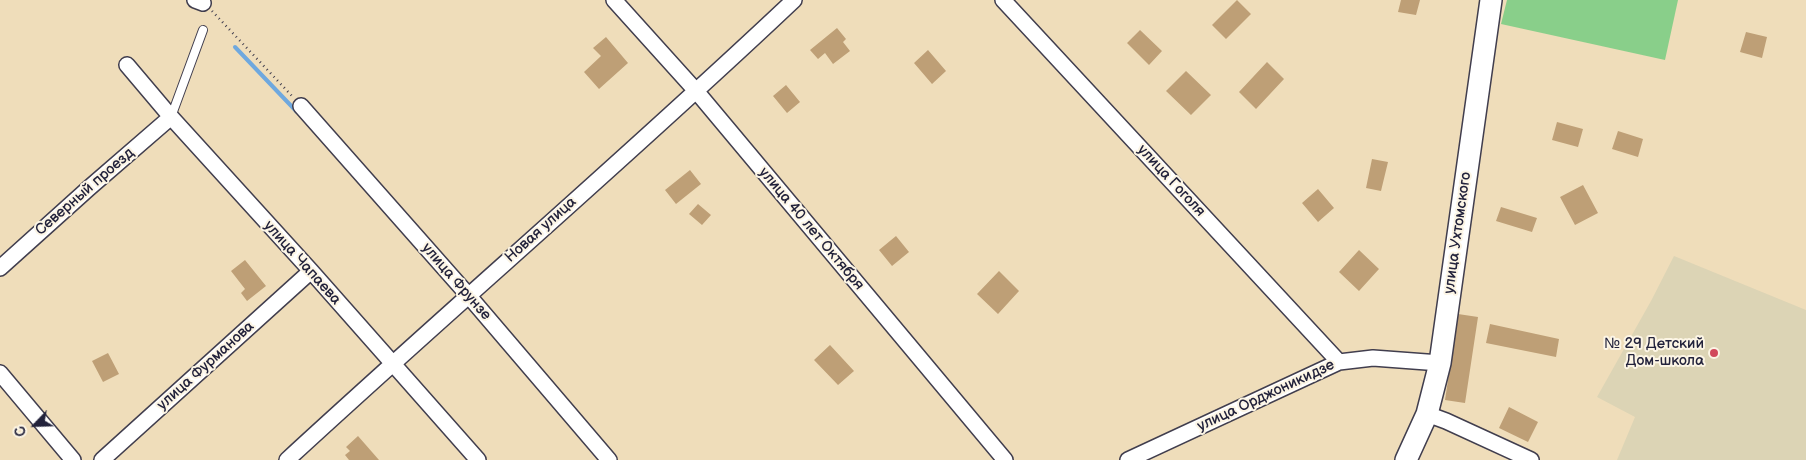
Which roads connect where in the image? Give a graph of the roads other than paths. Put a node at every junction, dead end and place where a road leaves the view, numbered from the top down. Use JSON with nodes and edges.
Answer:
{"nodes":[{"id":1,"x":614,"y":0,"type":"edge"},
{"id":2,"x":794,"y":0,"type":"edge"},
{"id":3,"x":1003,"y":0,"type":"edge"},
{"id":4,"x":1491,"y":0,"type":"edge"},
{"id":5,"x":203,"y":30,"type":"dead end"},
{"id":6,"x":127,"y":65,"type":"dead end"},
{"id":7,"x":697,"y":92,"type":"junction"},
{"id":8,"x":301,"y":106,"type":"road end"},
{"id":9,"x":171,"y":117,"type":"junction"},
{"id":10,"x":0,"y":268,"type":"edge"},
{"id":11,"x":311,"y":271,"type":"junction"},
{"id":12,"x":468,"y":295,"type":"junction"},
{"id":13,"x":1339,"y":362,"type":"junction"},
{"id":14,"x":392,"y":363,"type":"junction"},
{"id":15,"x":1440,"y":363,"type":"junction"},
{"id":16,"x":0,"y":373,"type":"edge"},
{"id":17,"x":1427,"y":414,"type":"junction"},
{"id":18,"x":73,"y":460,"type":"edge"},
{"id":19,"x":102,"y":460,"type":"edge"},
{"id":20,"x":287,"y":460,"type":"edge"},
{"id":21,"x":478,"y":460,"type":"edge"},
{"id":22,"x":609,"y":460,"type":"edge"},
{"id":23,"x":1005,"y":460,"type":"edge"},
{"id":24,"x":1128,"y":460,"type":"edge"},
{"id":25,"x":1406,"y":460,"type":"edge"},
{"id":26,"x":1531,"y":460,"type":"edge"}],
"edges":[{"from":1,"to":7,"type":"street","name":"улица 40 лет Октября"},
{"from":2,"to":7,"type":"street","name":"Новая улица"},
{"from":3,"to":13,"type":"street","name":"улица Гоголя"},
{"from":4,"to":15,"type":"main road","name":"улица Ухтомского"},
{"from":5,"to":9,"type":"lane"},
{"from":6,"to":9,"type":"street","name":"улица Чапаева"},
{"from":7,"to":12,"type":"street","name":"Новая улица"},
{"from":7,"to":23,"type":"street","name":"улица 40 лет Октября"},
{"from":8,"to":12,"type":"street","name":"улица Фрунзе"},
{"from":9,"to":10,"type":"street","name":"Северный проезд"},
{"from":9,"to":11,"type":"street","name":"улица Чапаева"},
{"from":11,"to":14,"type":"street","name":"улица Чапаева"},
{"from":11,"to":19,"type":"street","name":"улица Фурманова"},
{"from":12,"to":14,"type":"street","name":"Новая улица"},
{"from":12,"to":22,"type":"street","name":"улица Фрунзе"},
{"from":13,"to":15,"type":"street","name":"улица Орджоникидзе"},
{"from":13,"to":24,"type":"street","name":"улица Орджоникидзе"},
{"from":14,"to":20,"type":"street","name":"Новая улица"},
{"from":14,"to":21,"type":"street","name":"улица Чапаева"},
{"from":15,"to":17,"type":"main road","name":"улица Ухтомского"},
{"from":16,"to":18,"type":"street"},
{"from":17,"to":25,"type":"main road","name":"улица Ухтомского"},
{"from":17,"to":26,"type":"street"}]}
